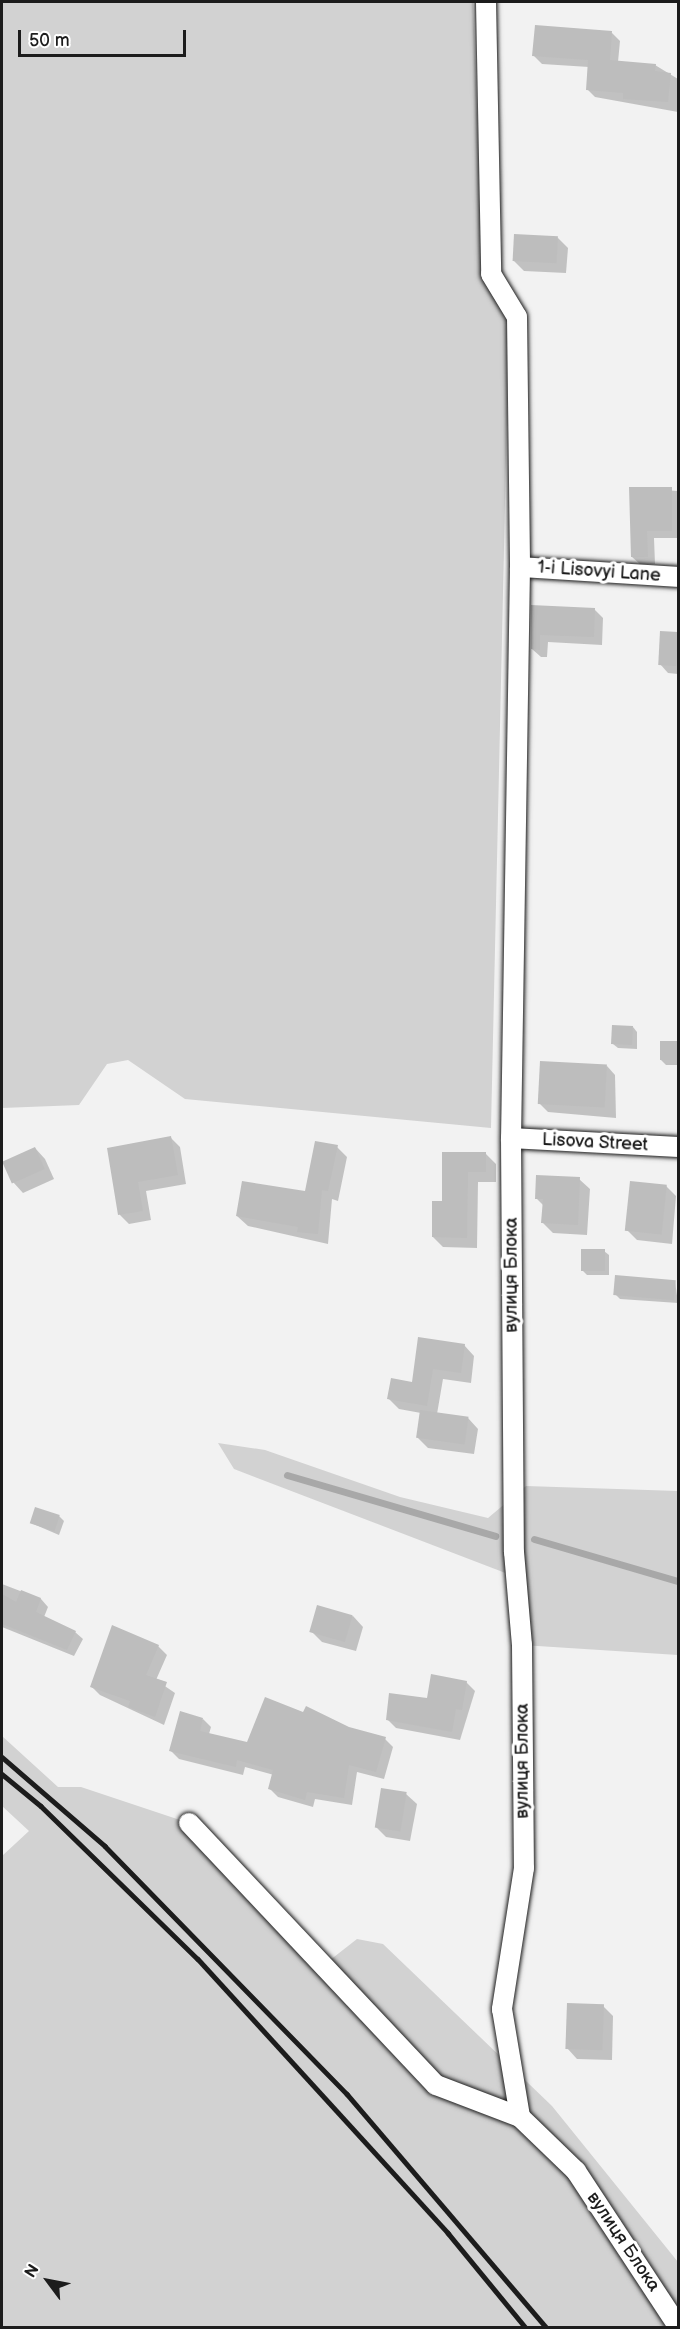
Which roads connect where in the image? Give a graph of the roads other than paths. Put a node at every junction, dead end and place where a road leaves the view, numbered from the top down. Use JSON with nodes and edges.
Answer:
{"nodes":[{"id":1,"x":486,"y":2,"type":"edge"},
{"id":2,"x":520,"y":567,"type":"junction"},
{"id":3,"x":678,"y":577,"type":"edge"},
{"id":4,"x":511,"y":1138,"type":"junction"},
{"id":5,"x":678,"y":1147,"type":"edge"},
{"id":6,"x":189,"y":1823,"type":"dead end"},
{"id":7,"x":520,"y":2117,"type":"junction"},
{"id":8,"x":678,"y":2326,"type":"edge"}],
"edges":[{"from":1,"to":2,"type":"street","name":"вулиця Блока"},
{"from":2,"to":3,"type":"street","name":"1-i Lisovyi Lane"},
{"from":2,"to":4,"type":"street","name":"вулиця Блока"},
{"from":4,"to":5,"type":"street","name":"Lisova Street"},
{"from":4,"to":7,"type":"street","name":"вулиця Блока"},
{"from":6,"to":7,"type":"street"},
{"from":7,"to":8,"type":"street","name":"вулиця Блока"}]}
